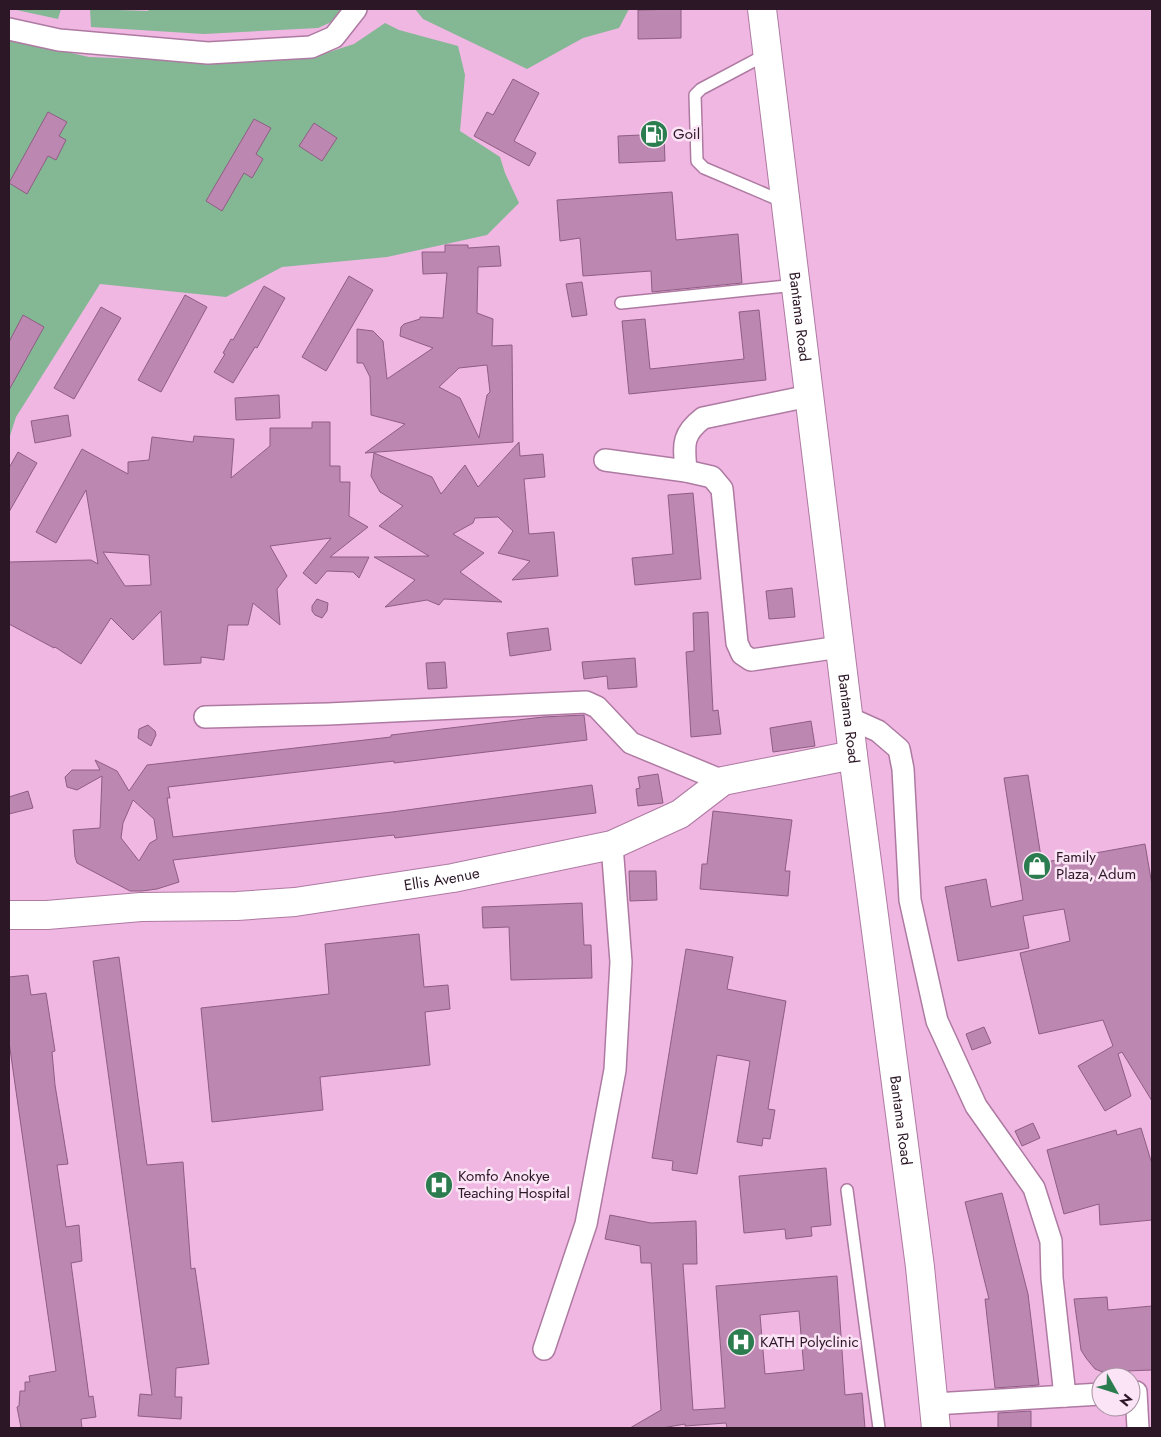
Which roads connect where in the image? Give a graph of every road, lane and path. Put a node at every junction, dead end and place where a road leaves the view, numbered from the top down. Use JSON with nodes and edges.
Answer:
{"nodes":[{"id":1,"x":356,"y":9,"type":"edge"},
{"id":2,"x":762,"y":9,"type":"edge"},
{"id":3,"x":9,"y":29,"type":"edge"},
{"id":4,"x":767,"y":54,"type":"junction"},
{"id":5,"x":786,"y":202,"type":"junction"},
{"id":6,"x":796,"y":285,"type":"junction"},
{"id":7,"x":621,"y":303,"type":"dead end"},
{"id":8,"x":809,"y":396,"type":"junction"},
{"id":9,"x":605,"y":460,"type":"dead end"},
{"id":10,"x":686,"y":471,"type":"junction"},
{"id":11,"x":840,"y":647,"type":"junction"},
{"id":12,"x":205,"y":717,"type":"dead end"},
{"id":13,"x":849,"y":718,"type":"junction"},
{"id":14,"x":853,"y":755,"type":"junction"},
{"id":15,"x":723,"y":781,"type":"junction"},
{"id":16,"x":612,"y":845,"type":"junction"},
{"id":17,"x":9,"y":915,"type":"edge"},
{"id":18,"x":847,"y":1190,"type":"dead end"},
{"id":19,"x":544,"y":1350,"type":"dead end"},
{"id":20,"x":1091,"y":1395,"type":"edge"},
{"id":21,"x":1064,"y":1396,"type":"junction"},
{"id":22,"x":935,"y":1416,"type":"edge"},
{"id":23,"x":879,"y":1428,"type":"edge"}],
"edges":[{"from":1,"to":3,"type":"street"},
{"from":2,"to":4,"type":"main road","name":"Bantama Road"},
{"from":4,"to":5,"type":"main road","name":"Bantama Road"},
{"from":4,"to":5,"type":"lane"},
{"from":5,"to":6,"type":"main road","name":"Bantama Road"},
{"from":6,"to":7,"type":"lane"},
{"from":6,"to":8,"type":"main road","name":"Bantama Road"},
{"from":8,"to":10,"type":"street"},
{"from":8,"to":11,"type":"main road","name":"Bantama Road"},
{"from":9,"to":10,"type":"street"},
{"from":10,"to":11,"type":"street"},
{"from":11,"to":13,"type":"main road","name":"Bantama Road"},
{"from":12,"to":15,"type":"street"},
{"from":13,"to":14,"type":"main road","name":"Bantama Road"},
{"from":13,"to":21,"type":"street"},
{"from":14,"to":15,"type":"main road","name":"Ellis Avenue"},
{"from":14,"to":22,"type":"main road","name":"Bantama Road"},
{"from":15,"to":16,"type":"main road","name":"Ellis Avenue"},
{"from":16,"to":17,"type":"main road","name":"Ellis Avenue"},
{"from":16,"to":19,"type":"street"},
{"from":18,"to":23,"type":"lane"},
{"from":20,"to":21,"type":"street"},
{"from":21,"to":22,"type":"street"}]}
